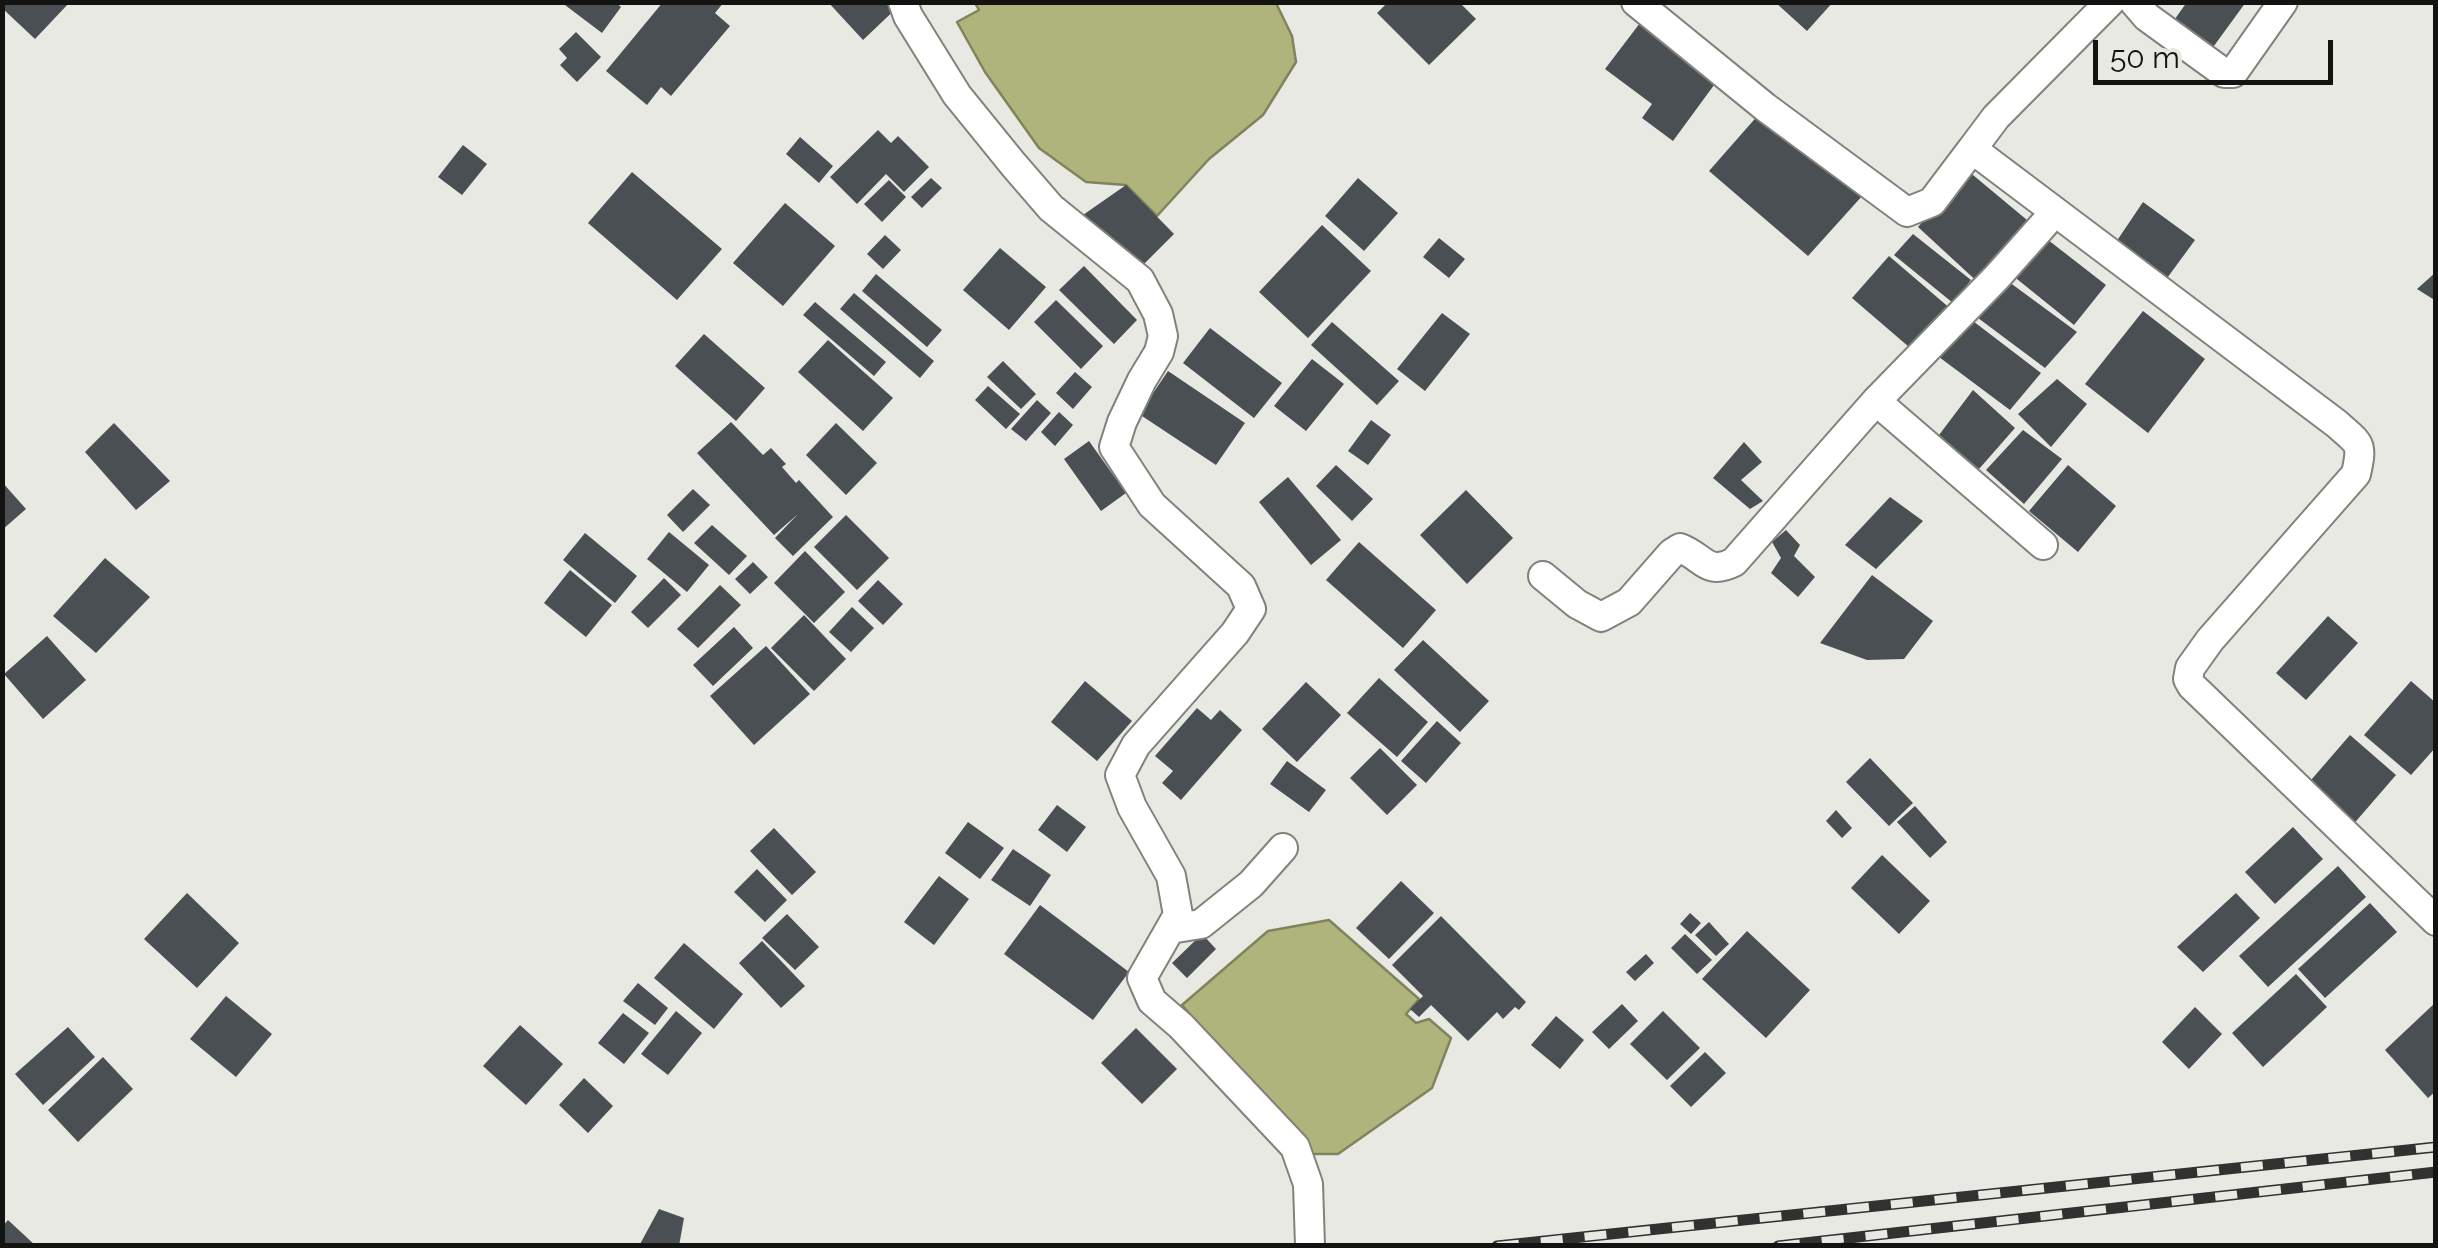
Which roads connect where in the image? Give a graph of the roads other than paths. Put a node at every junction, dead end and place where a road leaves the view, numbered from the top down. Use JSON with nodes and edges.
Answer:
{"nodes":[{"id":1,"x":904,"y":2,"type":"edge"},
{"id":2,"x":1636,"y":2,"type":"edge"},
{"id":3,"x":2110,"y":2,"type":"edge"},
{"id":4,"x":2134,"y":2,"type":"edge"},
{"id":5,"x":2283,"y":2,"type":"edge"},
{"id":6,"x":1972,"y":149,"type":"junction"},
{"id":7,"x":2054,"y":212,"type":"junction"},
{"id":8,"x":1876,"y":401,"type":"junction"},
{"id":9,"x":2043,"y":545,"type":"dead end"},
{"id":10,"x":1542,"y":576,"type":"dead end"},
{"id":11,"x":1284,"y":848,"type":"dead end"},
{"id":12,"x":2436,"y":922,"type":"edge"},
{"id":13,"x":1170,"y":929,"type":"junction"},
{"id":14,"x":1310,"y":1246,"type":"edge"}],
"edges":[{"from":1,"to":13,"type":"street"},
{"from":2,"to":6,"type":"street"},
{"from":3,"to":6,"type":"street"},
{"from":4,"to":5,"type":"street"},
{"from":6,"to":7,"type":"street"},
{"from":7,"to":8,"type":"street"},
{"from":7,"to":12,"type":"street"},
{"from":8,"to":9,"type":"street"},
{"from":8,"to":10,"type":"street"},
{"from":11,"to":13,"type":"street"},
{"from":13,"to":14,"type":"street"}]}
